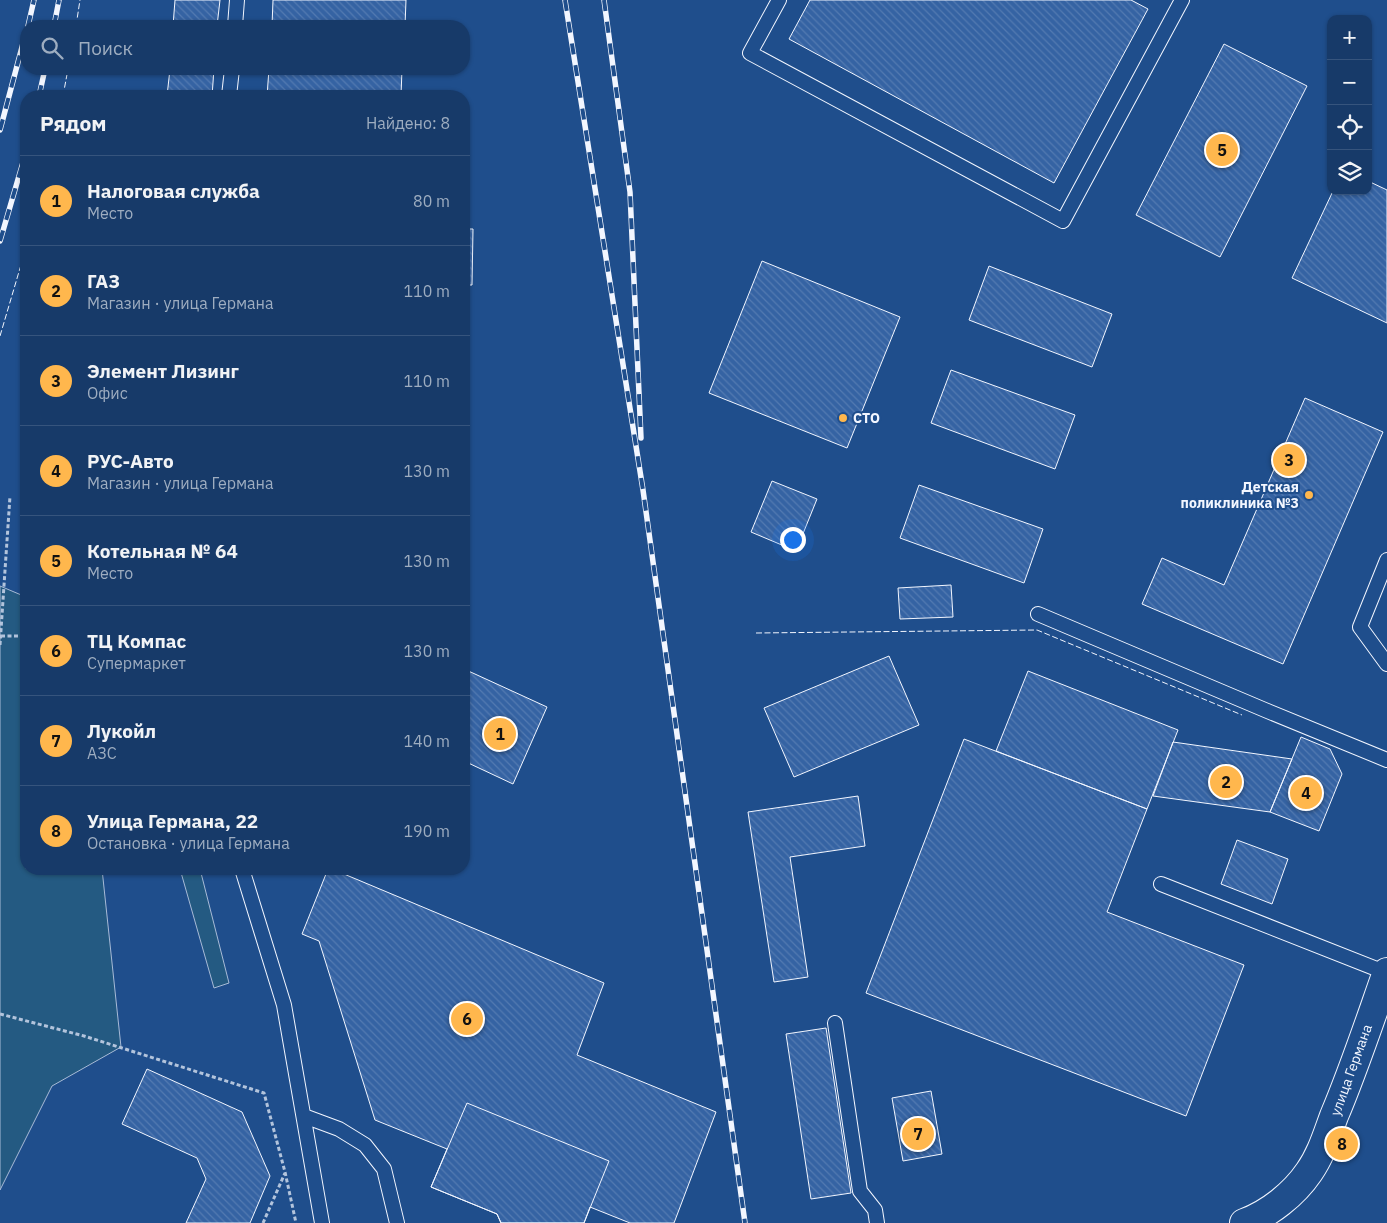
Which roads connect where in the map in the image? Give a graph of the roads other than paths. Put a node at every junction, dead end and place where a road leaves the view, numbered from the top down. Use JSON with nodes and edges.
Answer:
{"nodes":[{"id":1,"x":237,"y":0,"type":"edge"},
{"id":2,"x":780,"y":0,"type":"edge"},
{"id":3,"x":1182,"y":0,"type":"edge"},
{"id":4,"x":235,"y":20,"type":"edge"},
{"id":5,"x":231,"y":75,"type":"edge"},
{"id":6,"x":230,"y":90,"type":"edge"},
{"id":7,"x":1387,"y":560,"type":"edge"},
{"id":8,"x":1038,"y":614,"type":"dead end"},
{"id":9,"x":1387,"y":664,"type":"edge"},
{"id":10,"x":1387,"y":760,"type":"edge"},
{"id":11,"x":244,"y":875,"type":"edge"},
{"id":12,"x":1161,"y":884,"type":"dead end"},
{"id":13,"x":1387,"y":972,"type":"edge"},
{"id":14,"x":835,"y":1023,"type":"dead end"},
{"id":15,"x":304,"y":1116,"type":"junction"},
{"id":16,"x":1250,"y":1222,"type":"edge"},
{"id":17,"x":322,"y":1223,"type":"edge"},
{"id":18,"x":397,"y":1223,"type":"edge"},
{"id":19,"x":877,"y":1223,"type":"edge"}],
"edges":[{"from":1,"to":4,"type":"lane"},
{"from":2,"to":3,"type":"lane"},
{"from":5,"to":6,"type":"lane"},
{"from":7,"to":9,"type":"lane"},
{"from":8,"to":10,"type":"lane"},
{"from":11,"to":15,"type":"lane"},
{"from":12,"to":13,"type":"lane"},
{"from":13,"to":16,"type":"main road","name":"улица Германа"},
{"from":14,"to":19,"type":"lane"},
{"from":15,"to":17,"type":"lane"},
{"from":15,"to":18,"type":"lane"}]}
